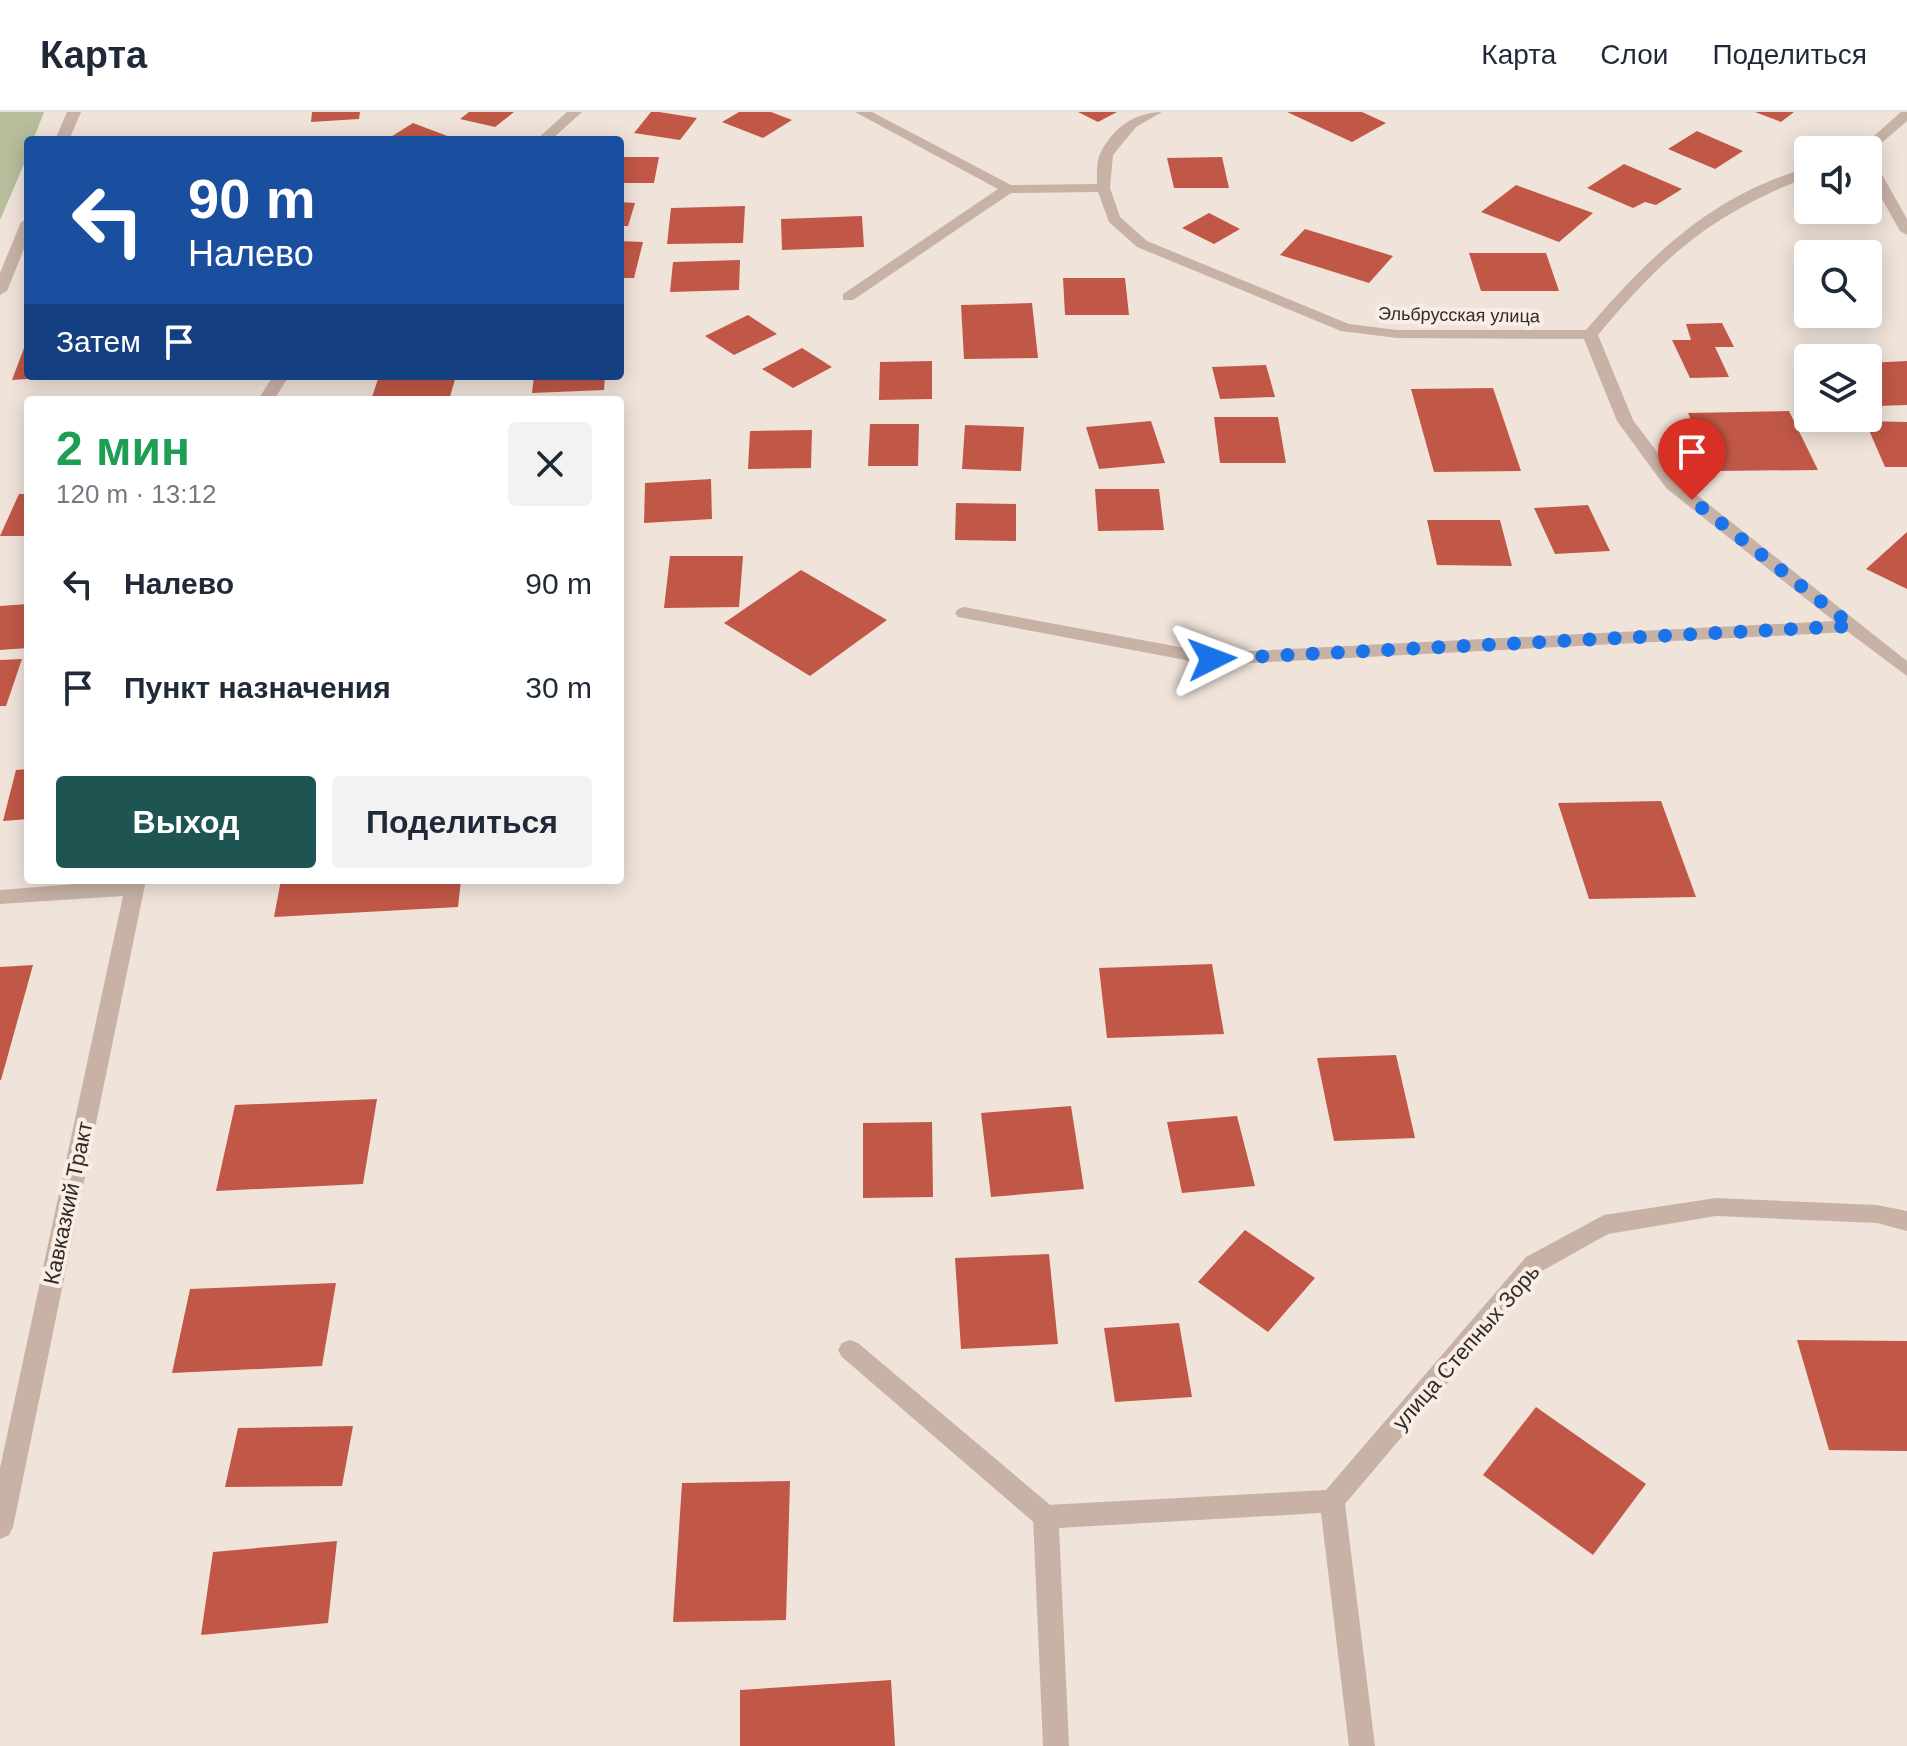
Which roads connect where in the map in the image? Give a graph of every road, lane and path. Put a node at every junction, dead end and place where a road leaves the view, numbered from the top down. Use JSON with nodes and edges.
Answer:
{"nodes":[{"id":1,"x":74,"y":112,"type":"edge"},
{"id":2,"x":575,"y":112,"type":"edge"},
{"id":3,"x":862,"y":112,"type":"edge"},
{"id":4,"x":1155,"y":112,"type":"edge"},
{"id":5,"x":1907,"y":114,"type":"edge"},
{"id":6,"x":64,"y":136,"type":"edge"},
{"id":7,"x":548,"y":136,"type":"edge"},
{"id":8,"x":1881,"y":136,"type":"edge"},
{"id":9,"x":1794,"y":177,"type":"edge"},
{"id":10,"x":1882,"y":187,"type":"edge"},
{"id":11,"x":1103,"y":188,"type":"junction"},
{"id":12,"x":1008,"y":189,"type":"junction"},
{"id":13,"x":1907,"y":231,"type":"edge"},
{"id":14,"x":24,"y":232,"type":"edge"},
{"id":15,"x":0,"y":291,"type":"edge"},
{"id":16,"x":848,"y":297,"type":"dead end"},
{"id":17,"x":1590,"y":335,"type":"junction"},
{"id":18,"x":964,"y":613,"type":"dead end"},
{"id":19,"x":1852,"y":626,"type":"junction"},
{"id":20,"x":1907,"y":670,"type":"edge"},
{"id":21,"x":135,"y":884,"type":"edge"},
{"id":22,"x":0,"y":897,"type":"edge"},
{"id":23,"x":1907,"y":1221,"type":"edge"},
{"id":24,"x":850,"y":1350,"type":"dead end"},
{"id":25,"x":1332,"y":1501,"type":"junction"},
{"id":26,"x":1046,"y":1517,"type":"junction"},
{"id":27,"x":0,"y":1527,"type":"edge"},
{"id":28,"x":1056,"y":1746,"type":"edge"},
{"id":29,"x":1362,"y":1746,"type":"edge"}],
"edges":[{"from":1,"to":6,"type":"street"},
{"from":2,"to":7,"type":"street"},
{"from":3,"to":12,"type":"street"},
{"from":4,"to":11,"type":"street"},
{"from":5,"to":8,"type":"street"},
{"from":9,"to":17,"type":"street"},
{"from":10,"to":13,"type":"street"},
{"from":11,"to":12,"type":"street"},
{"from":11,"to":17,"type":"street","name":"Эльбрусская улица"},
{"from":12,"to":16,"type":"street"},
{"from":14,"to":15,"type":"street"},
{"from":17,"to":19,"type":"street"},
{"from":18,"to":19,"type":"street"},
{"from":19,"to":20,"type":"street"},
{"from":21,"to":22,"type":"street"},
{"from":21,"to":27,"type":"street","name":"Кавказкий Тракт"},
{"from":23,"to":25,"type":"street","name":"улица Степных Зорь"},
{"from":24,"to":26,"type":"street"},
{"from":25,"to":26,"type":"street"},
{"from":25,"to":29,"type":"street"},
{"from":26,"to":28,"type":"street"}]}
